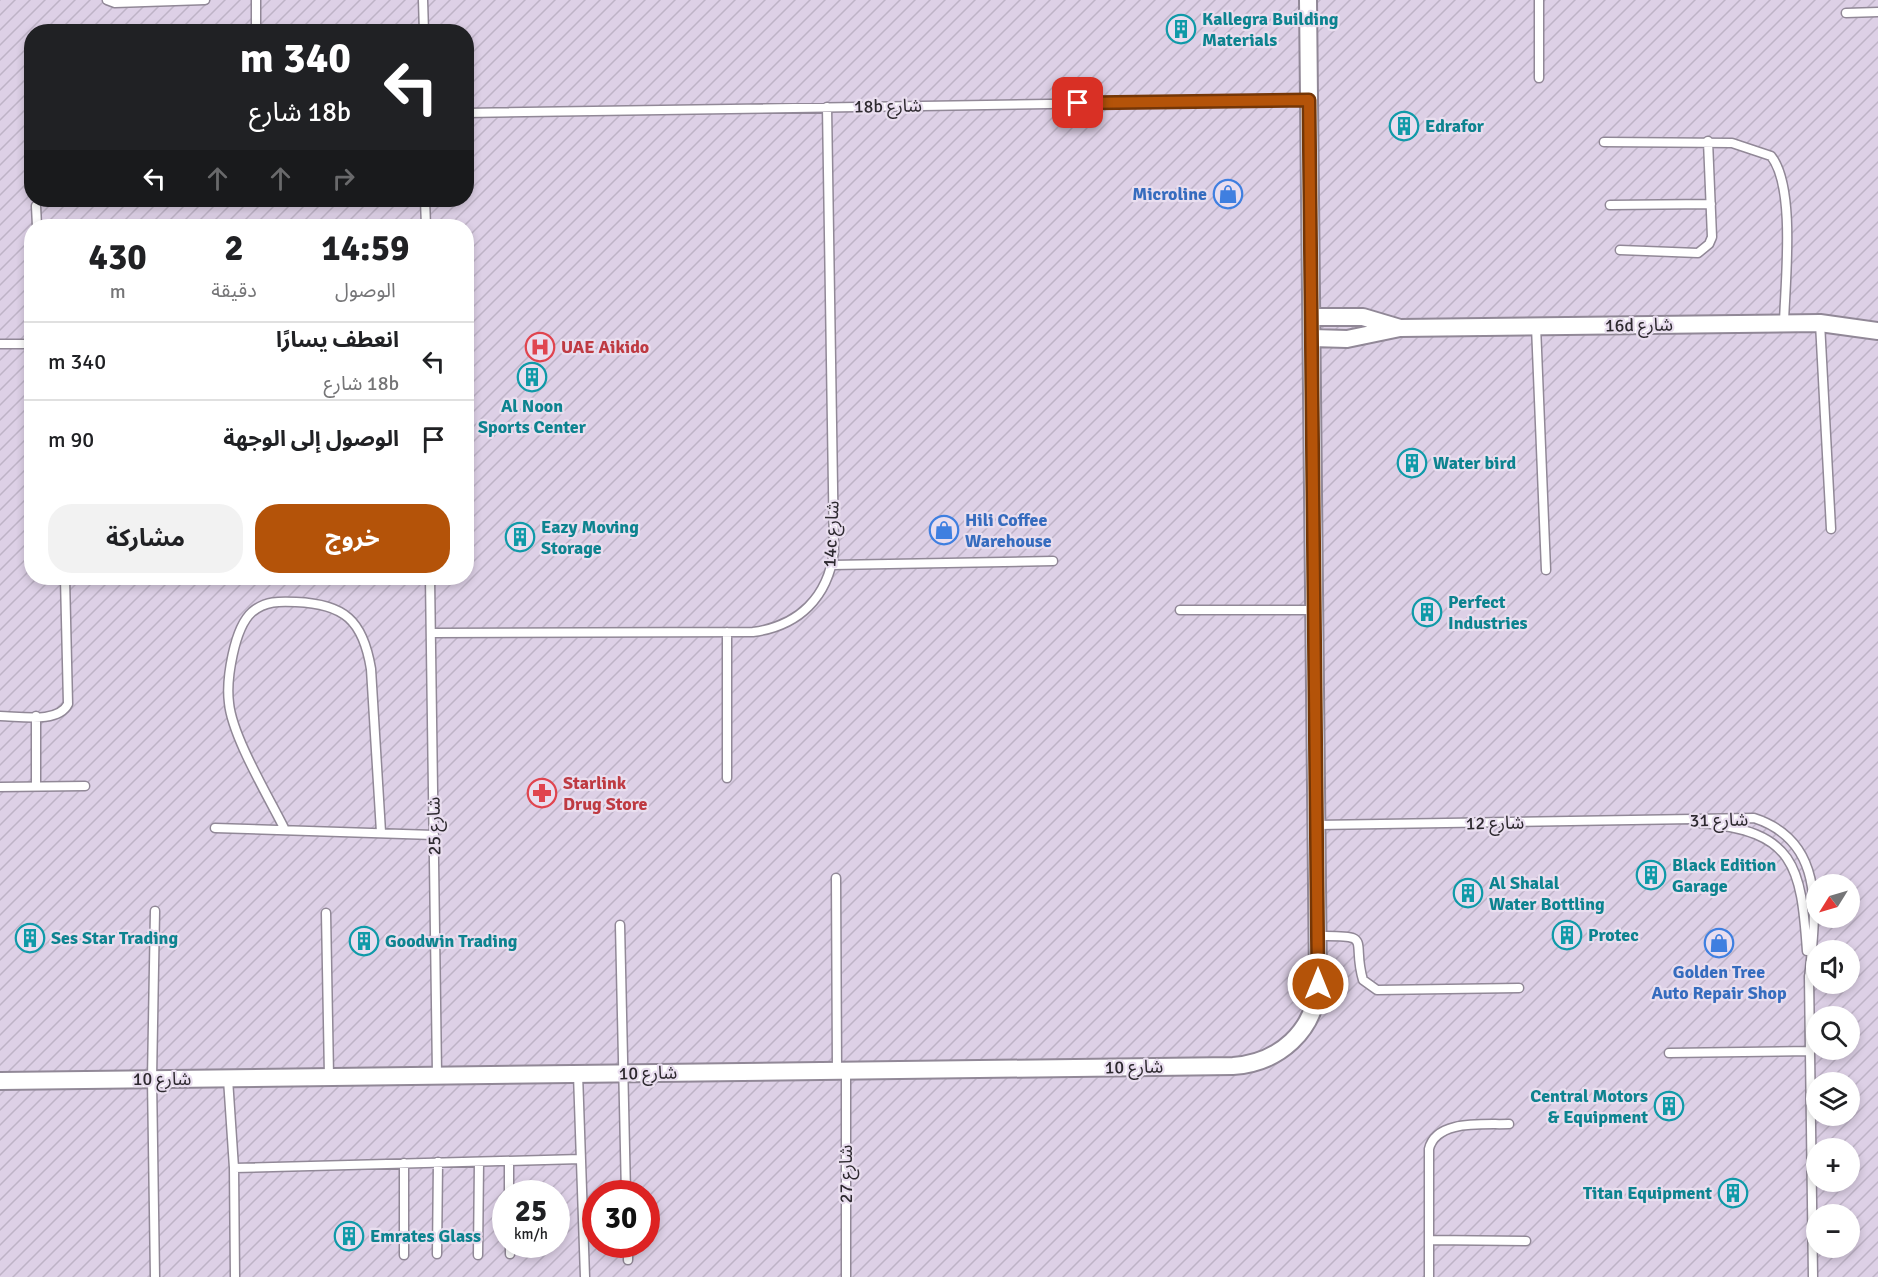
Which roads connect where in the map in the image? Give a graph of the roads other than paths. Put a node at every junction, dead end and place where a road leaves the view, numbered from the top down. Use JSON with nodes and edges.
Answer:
{"nodes":[{"id":1,"x":107,"y":0,"type":"edge"},
{"id":2,"x":192,"y":0,"type":"edge"},
{"id":3,"x":205,"y":0,"type":"edge"},
{"id":4,"x":256,"y":0,"type":"edge"},
{"id":5,"x":423,"y":0,"type":"edge"},
{"id":6,"x":1308,"y":0,"type":"edge"},
{"id":7,"x":1539,"y":0,"type":"edge"},
{"id":8,"x":132,"y":1,"type":"edge"},
{"id":9,"x":1878,"y":12,"type":"edge"},
{"id":10,"x":1846,"y":13,"type":"dead end"},
{"id":11,"x":256,"y":24,"type":"edge"},
{"id":12,"x":424,"y":24,"type":"edge"},
{"id":13,"x":1539,"y":78,"type":"dead end"},
{"id":14,"x":1309,"y":100,"type":"junction"},
{"id":15,"x":827,"y":107,"type":"junction"},
{"id":16,"x":474,"y":113,"type":"edge"},
{"id":17,"x":1708,"y":141,"type":"junction"},
{"id":18,"x":1604,"y":142,"type":"dead end"},
{"id":19,"x":1711,"y":204,"type":"junction"},
{"id":20,"x":1610,"y":205,"type":"dead end"},
{"id":21,"x":36,"y":207,"type":"dead end"},
{"id":22,"x":37,"y":219,"type":"edge"},
{"id":23,"x":1620,"y":250,"type":"dead end"},
{"id":24,"x":1312,"y":317,"type":"junction"},
{"id":25,"x":1784,"y":323,"type":"junction"},
{"id":26,"x":1820,"y":323,"type":"junction"},
{"id":27,"x":1536,"y":326,"type":"junction"},
{"id":28,"x":1400,"y":328,"type":"junction"},
{"id":29,"x":1878,"y":331,"type":"edge"},
{"id":30,"x":1312,"y":338,"type":"junction"},
{"id":31,"x":0,"y":344,"type":"edge"},
{"id":32,"x":24,"y":344,"type":"edge"},
{"id":33,"x":1831,"y":529,"type":"dead end"},
{"id":34,"x":1053,"y":561,"type":"dead end"},
{"id":35,"x":832,"y":565,"type":"junction"},
{"id":36,"x":1546,"y":570,"type":"dead end"},
{"id":37,"x":65,"y":585,"type":"edge"},
{"id":38,"x":430,"y":585,"type":"edge"},
{"id":39,"x":1180,"y":610,"type":"dead end"},
{"id":40,"x":1315,"y":610,"type":"junction"},
{"id":41,"x":727,"y":632,"type":"junction"},
{"id":42,"x":431,"y":633,"type":"junction"},
{"id":43,"x":0,"y":716,"type":"edge"},
{"id":44,"x":36,"y":716,"type":"junction"},
{"id":45,"x":728,"y":778,"type":"dead end"},
{"id":46,"x":36,"y":786,"type":"junction"},
{"id":47,"x":85,"y":786,"type":"dead end"},
{"id":48,"x":0,"y":787,"type":"edge"},
{"id":49,"x":1673,"y":821,"type":"junction"},
{"id":50,"x":1317,"y":825,"type":"junction"},
{"id":51,"x":215,"y":828,"type":"dead end"},
{"id":52,"x":284,"y":828,"type":"junction"},
{"id":53,"x":381,"y":832,"type":"junction"},
{"id":54,"x":434,"y":835,"type":"junction"},
{"id":55,"x":836,"y":878,"type":"dead end"},
{"id":56,"x":155,"y":911,"type":"dead end"},
{"id":57,"x":326,"y":913,"type":"dead end"},
{"id":58,"x":620,"y":925,"type":"dead end"},
{"id":59,"x":1318,"y":936,"type":"junction"},
{"id":60,"x":1812,"y":940,"type":"edge"},
{"id":61,"x":1806,"y":944,"type":"edge"},
{"id":62,"x":1519,"y":988,"type":"dead end"},
{"id":63,"x":1806,"y":1051,"type":"edge"},
{"id":64,"x":1668,"y":1053,"type":"dead end"},
{"id":65,"x":1810,"y":1060,"type":"edge"},
{"id":66,"x":841,"y":1071,"type":"junction"},
{"id":67,"x":621,"y":1073,"type":"junction"},
{"id":68,"x":437,"y":1074,"type":"junction"},
{"id":69,"x":578,"y":1074,"type":"junction"},
{"id":70,"x":328,"y":1076,"type":"junction"},
{"id":71,"x":152,"y":1079,"type":"junction"},
{"id":72,"x":228,"y":1079,"type":"junction"},
{"id":73,"x":0,"y":1081,"type":"edge"},
{"id":74,"x":1509,"y":1124,"type":"dead end"},
{"id":75,"x":581,"y":1159,"type":"junction"},
{"id":76,"x":479,"y":1161,"type":"junction"},
{"id":77,"x":509,"y":1161,"type":"junction"},
{"id":78,"x":438,"y":1162,"type":"junction"},
{"id":79,"x":404,"y":1163,"type":"junction"},
{"id":80,"x":234,"y":1168,"type":"junction"},
{"id":81,"x":509,"y":1180,"type":"edge"},
{"id":82,"x":625,"y":1180,"type":"edge"},
{"id":83,"x":1431,"y":1240,"type":"junction"},
{"id":84,"x":1526,"y":1241,"type":"dead end"},
{"id":85,"x":437,"y":1254,"type":"dead end"},
{"id":86,"x":478,"y":1254,"type":"dead end"},
{"id":87,"x":404,"y":1255,"type":"dead end"},
{"id":88,"x":155,"y":1277,"type":"edge"},
{"id":89,"x":235,"y":1277,"type":"edge"},
{"id":90,"x":585,"y":1277,"type":"edge"},
{"id":91,"x":846,"y":1277,"type":"edge"},
{"id":92,"x":1430,"y":1277,"type":"edge"},
{"id":93,"x":1813,"y":1277,"type":"edge"}],
"edges":[{"from":1,"to":8,"type":"lane"},
{"from":2,"to":3,"type":"lane"},
{"from":2,"to":8,"type":"lane"},
{"from":4,"to":11,"type":"lane"},
{"from":5,"to":12,"type":"lane"},
{"from":6,"to":14,"type":"street"},
{"from":7,"to":13,"type":"lane"},
{"from":9,"to":10,"type":"lane"},
{"from":14,"to":15,"type":"lane","name":"18b شارع"},
{"from":14,"to":24,"type":"street"},
{"from":15,"to":16,"type":"lane","name":"18b شارع"},
{"from":15,"to":35,"type":"lane","name":"14c شارع"},
{"from":17,"to":18,"type":"lane"},
{"from":17,"to":19,"type":"lane"},
{"from":17,"to":25,"type":"lane"},
{"from":19,"to":20,"type":"lane"},
{"from":19,"to":23,"type":"lane"},
{"from":21,"to":22,"type":"lane"},
{"from":24,"to":28,"type":"street","name":"16d شارع"},
{"from":24,"to":30,"type":"street"},
{"from":25,"to":26,"type":"street","name":"16d شارع"},
{"from":25,"to":27,"type":"street","name":"16d شارع"},
{"from":26,"to":29,"type":"street","name":"16d شارع"},
{"from":26,"to":33,"type":"lane"},
{"from":27,"to":28,"type":"street","name":"16d شارع"},
{"from":27,"to":36,"type":"lane"},
{"from":28,"to":30,"type":"street","name":"16d شارع"},
{"from":30,"to":40,"type":"street"},
{"from":31,"to":32,"type":"lane"},
{"from":34,"to":35,"type":"lane"},
{"from":35,"to":41,"type":"lane","name":"14c شارع"},
{"from":37,"to":44,"type":"lane"},
{"from":38,"to":42,"type":"lane","name":"شارع 25"},
{"from":39,"to":40,"type":"lane"},
{"from":40,"to":50,"type":"street"},
{"from":41,"to":42,"type":"lane","name":"14c شارع"},
{"from":41,"to":45,"type":"lane"},
{"from":42,"to":54,"type":"lane","name":"شارع 25"},
{"from":43,"to":44,"type":"lane"},
{"from":44,"to":46,"type":"lane"},
{"from":46,"to":47,"type":"lane"},
{"from":46,"to":48,"type":"lane"},
{"from":49,"to":50,"type":"lane","name":"شارع 12"},
{"from":49,"to":60,"type":"lane","name":"شارع 31"},
{"from":49,"to":61,"type":"lane","name":"شارع 31"},
{"from":50,"to":59,"type":"street"},
{"from":51,"to":52,"type":"lane"},
{"from":52,"to":53,"type":"lane"},
{"from":52,"to":53,"type":"lane"},
{"from":53,"to":54,"type":"lane"},
{"from":54,"to":68,"type":"lane","name":"شارع 25"},
{"from":55,"to":66,"type":"lane","name":"شارع 27"},
{"from":56,"to":71,"type":"lane"},
{"from":57,"to":70,"type":"lane"},
{"from":58,"to":67,"type":"lane"},
{"from":59,"to":62,"type":"lane"},
{"from":59,"to":66,"type":"street","name":"شارع 10"},
{"from":63,"to":64,"type":"lane"},
{"from":65,"to":93,"type":"lane","name":"شارع 31"},
{"from":66,"to":67,"type":"street","name":"شارع 10"},
{"from":66,"to":91,"type":"lane","name":"شارع 27"},
{"from":67,"to":69,"type":"street","name":"شارع 10"},
{"from":67,"to":82,"type":"lane"},
{"from":68,"to":69,"type":"street","name":"شارع 10"},
{"from":68,"to":70,"type":"street","name":"شارع 10"},
{"from":69,"to":75,"type":"lane"},
{"from":70,"to":72,"type":"street","name":"شارع 10"},
{"from":71,"to":72,"type":"street","name":"شارع 10"},
{"from":71,"to":73,"type":"street","name":"شارع 10"},
{"from":71,"to":88,"type":"lane"},
{"from":72,"to":80,"type":"lane"},
{"from":74,"to":83,"type":"lane"},
{"from":75,"to":77,"type":"lane"},
{"from":75,"to":90,"type":"lane"},
{"from":76,"to":77,"type":"lane"},
{"from":76,"to":78,"type":"lane"},
{"from":76,"to":86,"type":"lane"},
{"from":77,"to":81,"type":"lane"},
{"from":78,"to":79,"type":"lane"},
{"from":78,"to":85,"type":"lane"},
{"from":79,"to":80,"type":"lane"},
{"from":79,"to":87,"type":"lane"},
{"from":80,"to":89,"type":"lane"},
{"from":83,"to":84,"type":"lane"},
{"from":83,"to":92,"type":"lane"}]}
